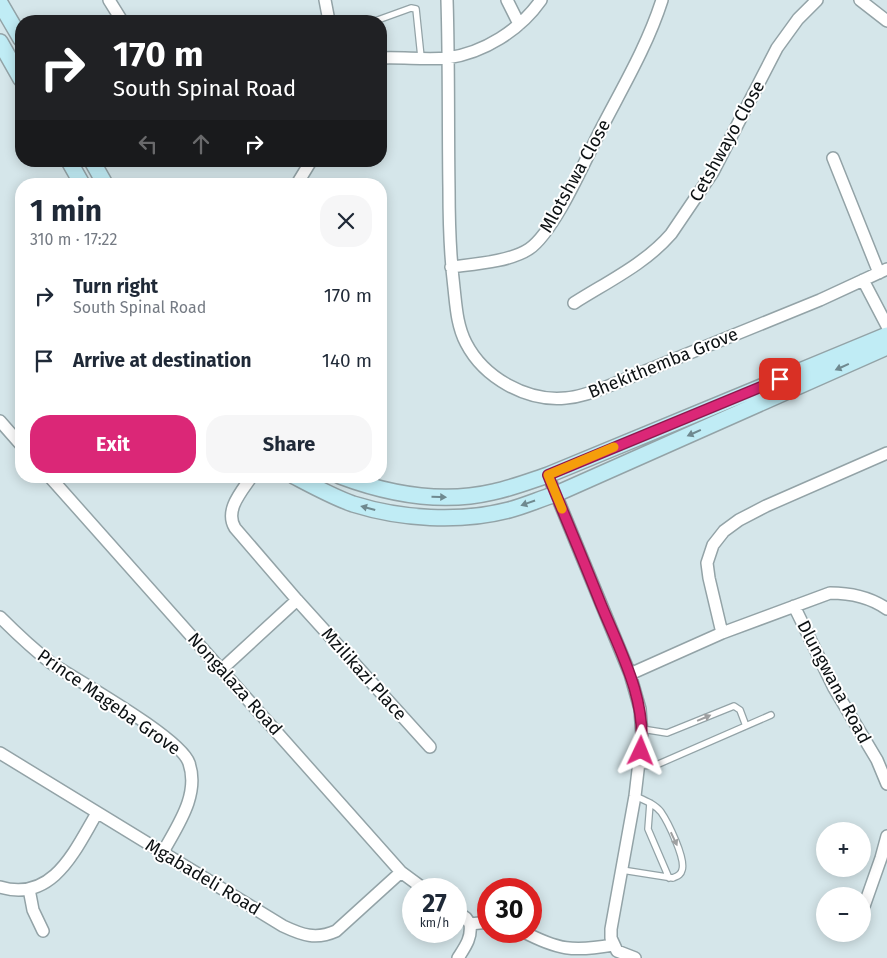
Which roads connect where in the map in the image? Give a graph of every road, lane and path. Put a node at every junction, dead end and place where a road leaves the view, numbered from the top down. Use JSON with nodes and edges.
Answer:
{"nodes":[{"id":1,"x":109,"y":0,"type":"edge"},
{"id":2,"x":324,"y":0,"type":"edge"},
{"id":3,"x":446,"y":0,"type":"edge"},
{"id":4,"x":507,"y":0,"type":"edge"},
{"id":5,"x":541,"y":0,"type":"edge"},
{"id":6,"x":662,"y":0,"type":"edge"},
{"id":7,"x":817,"y":0,"type":"edge"},
{"id":8,"x":860,"y":0,"type":"edge"},
{"id":9,"x":0,"y":3,"type":"edge"},
{"id":10,"x":118,"y":15,"type":"edge"},
{"id":11,"x":328,"y":15,"type":"edge"},
{"id":12,"x":387,"y":17,"type":"edge"},
{"id":13,"x":887,"y":21,"type":"edge"},
{"id":14,"x":519,"y":24,"type":"junction"},
{"id":15,"x":15,"y":29,"type":"edge"},
{"id":16,"x":0,"y":42,"type":"edge"},
{"id":17,"x":421,"y":57,"type":"junction"},
{"id":18,"x":387,"y":58,"type":"edge"},
{"id":19,"x":448,"y":58,"type":"junction"},
{"id":20,"x":15,"y":68,"type":"edge"},
{"id":21,"x":832,"y":158,"type":"dead end"},
{"id":22,"x":72,"y":167,"type":"edge"},
{"id":23,"x":95,"y":167,"type":"edge"},
{"id":24,"x":307,"y":167,"type":"edge"},
{"id":25,"x":79,"y":178,"type":"edge"},
{"id":26,"x":102,"y":178,"type":"edge"},
{"id":27,"x":301,"y":178,"type":"edge"},
{"id":28,"x":451,"y":266,"type":"junction"},
{"id":29,"x":883,"y":271,"type":"edge"},
{"id":30,"x":864,"y":280,"type":"junction"},
{"id":31,"x":574,"y":303,"type":"dead end"},
{"id":32,"x":887,"y":326,"type":"edge"},
{"id":33,"x":887,"y":335,"type":"edge"},
{"id":34,"x":887,"y":347,"type":"edge"},
{"id":35,"x":0,"y":421,"type":"edge"},
{"id":36,"x":15,"y":435,"type":"edge"},
{"id":37,"x":887,"y":453,"type":"edge"},
{"id":38,"x":548,"y":475,"type":"junction"},
{"id":39,"x":55,"y":483,"type":"edge"},
{"id":40,"x":248,"y":483,"type":"edge"},
{"id":41,"x":308,"y":483,"type":"edge"},
{"id":42,"x":360,"y":483,"type":"edge"},
{"id":43,"x":556,"y":494,"type":"junction"},
{"id":44,"x":298,"y":600,"type":"junction"},
{"id":45,"x":794,"y":606,"type":"junction"},
{"id":46,"x":887,"y":609,"type":"edge"},
{"id":47,"x":0,"y":617,"type":"edge"},
{"id":48,"x":722,"y":633,"type":"junction"},
{"id":49,"x":222,"y":669,"type":"junction"},
{"id":50,"x":630,"y":674,"type":"junction"},
{"id":51,"x":770,"y":715,"type":"dead end"},
{"id":52,"x":746,"y":726,"type":"junction"},
{"id":53,"x":642,"y":729,"type":"junction"},
{"id":54,"x":430,"y":747,"type":"dead end"},
{"id":55,"x":0,"y":753,"type":"edge"},
{"id":56,"x":639,"y":765,"type":"junction"},
{"id":57,"x":887,"y":784,"type":"edge"},
{"id":58,"x":635,"y":796,"type":"junction"},
{"id":59,"x":650,"y":803,"type":"junction"},
{"id":60,"x":97,"y":813,"type":"junction"},
{"id":61,"x":887,"y":836,"type":"edge"},
{"id":62,"x":163,"y":852,"type":"junction"},
{"id":63,"x":622,"y":870,"type":"junction"},
{"id":64,"x":401,"y":872,"type":"junction"},
{"id":65,"x":409,"y":878,"type":"edge"},
{"id":66,"x":669,"y":878,"type":"junction"},
{"id":67,"x":0,"y":887,"type":"edge"},
{"id":68,"x":871,"y":887,"type":"edge"},
{"id":69,"x":29,"y":889,"type":"junction"},
{"id":70,"x":467,"y":920,"type":"edge"},
{"id":71,"x":477,"y":923,"type":"edge"},
{"id":72,"x":470,"y":924,"type":"junction"},
{"id":73,"x":43,"y":931,"type":"dead end"},
{"id":74,"x":542,"y":940,"type":"edge"},
{"id":75,"x":613,"y":945,"type":"junction"},
{"id":76,"x":458,"y":958,"type":"edge"},
{"id":77,"x":635,"y":958,"type":"edge"}],
"edges":[{"from":1,"to":10,"type":"street"},
{"from":2,"to":11,"type":"street"},
{"from":3,"to":19,"type":"street"},
{"from":4,"to":14,"type":"street"},
{"from":5,"to":14,"type":"street"},
{"from":6,"to":28,"type":"street","name":"Mlotshwa Close"},
{"from":7,"to":31,"type":"street","name":"Cetshwayo Close"},
{"from":8,"to":13,"type":"street"},
{"from":9,"to":15,"type":"street"},
{"from":12,"to":17,"type":"lane"},
{"from":14,"to":19,"type":"street"},
{"from":16,"to":20,"type":"street"},
{"from":17,"to":18,"type":"street"},
{"from":17,"to":19,"type":"street"},
{"from":19,"to":28,"type":"street"},
{"from":21,"to":29,"type":"street"},
{"from":22,"to":25,"type":"street"},
{"from":23,"to":26,"type":"street"},
{"from":24,"to":27,"type":"street"},
{"from":28,"to":30,"type":"street","name":"Bhekithemba Grove"},
{"from":29,"to":30,"type":"street","name":"Bhekithemba Grove"},
{"from":30,"to":32,"type":"street"},
{"from":33,"to":38,"type":"street"},
{"from":34,"to":43,"type":"street","one_way":true},
{"from":35,"to":36,"type":"street"},
{"from":37,"to":48,"type":"street"},
{"from":42,"to":38,"type":"street","one_way":true},
{"from":38,"to":43,"type":"street"},
{"from":39,"to":49,"type":"street","name":"Nongalaza Road"},
{"from":40,"to":44,"type":"street","name":"Mzilikazi Place"},
{"from":43,"to":41,"type":"street","one_way":true},
{"from":43,"to":50,"type":"street"},
{"from":44,"to":49,"type":"street"},
{"from":44,"to":54,"type":"street","name":"Mzilikazi Place"},
{"from":45,"to":46,"type":"street"},
{"from":45,"to":48,"type":"street"},
{"from":45,"to":57,"type":"street","name":"Dlungwana Road"},
{"from":47,"to":62,"type":"street","name":"Prince Mageba Grove"},
{"from":48,"to":50,"type":"street"},
{"from":49,"to":64,"type":"street","name":"Nongalaza Road"},
{"from":50,"to":53,"type":"street"},
{"from":51,"to":52,"type":"lane"},
{"from":53,"to":52,"type":"lane","one_way":true},
{"from":52,"to":56,"type":"lane"},
{"from":53,"to":56,"type":"street"},
{"from":55,"to":60,"type":"street","name":"Mgabadeli Road"},
{"from":56,"to":58,"type":"street"},
{"from":58,"to":59,"type":"lane"},
{"from":58,"to":63,"type":"street"},
{"from":59,"to":66,"type":"lane"},
{"from":59,"to":66,"type":"lane","one_way":true},
{"from":60,"to":62,"type":"street","name":"Mgabadeli Road"},
{"from":60,"to":69,"type":"street"},
{"from":61,"to":68,"type":"street"},
{"from":62,"to":64,"type":"street","name":"Mgabadeli Road"},
{"from":63,"to":66,"type":"lane"},
{"from":63,"to":75,"type":"street"},
{"from":64,"to":65,"type":"street","name":"Nongalaza Road"},
{"from":67,"to":69,"type":"street"},
{"from":69,"to":73,"type":"street"},
{"from":70,"to":72,"type":"street"},
{"from":71,"to":72,"type":"street"},
{"from":72,"to":76,"type":"street"},
{"from":74,"to":75,"type":"street"},
{"from":75,"to":77,"type":"street"}]}
